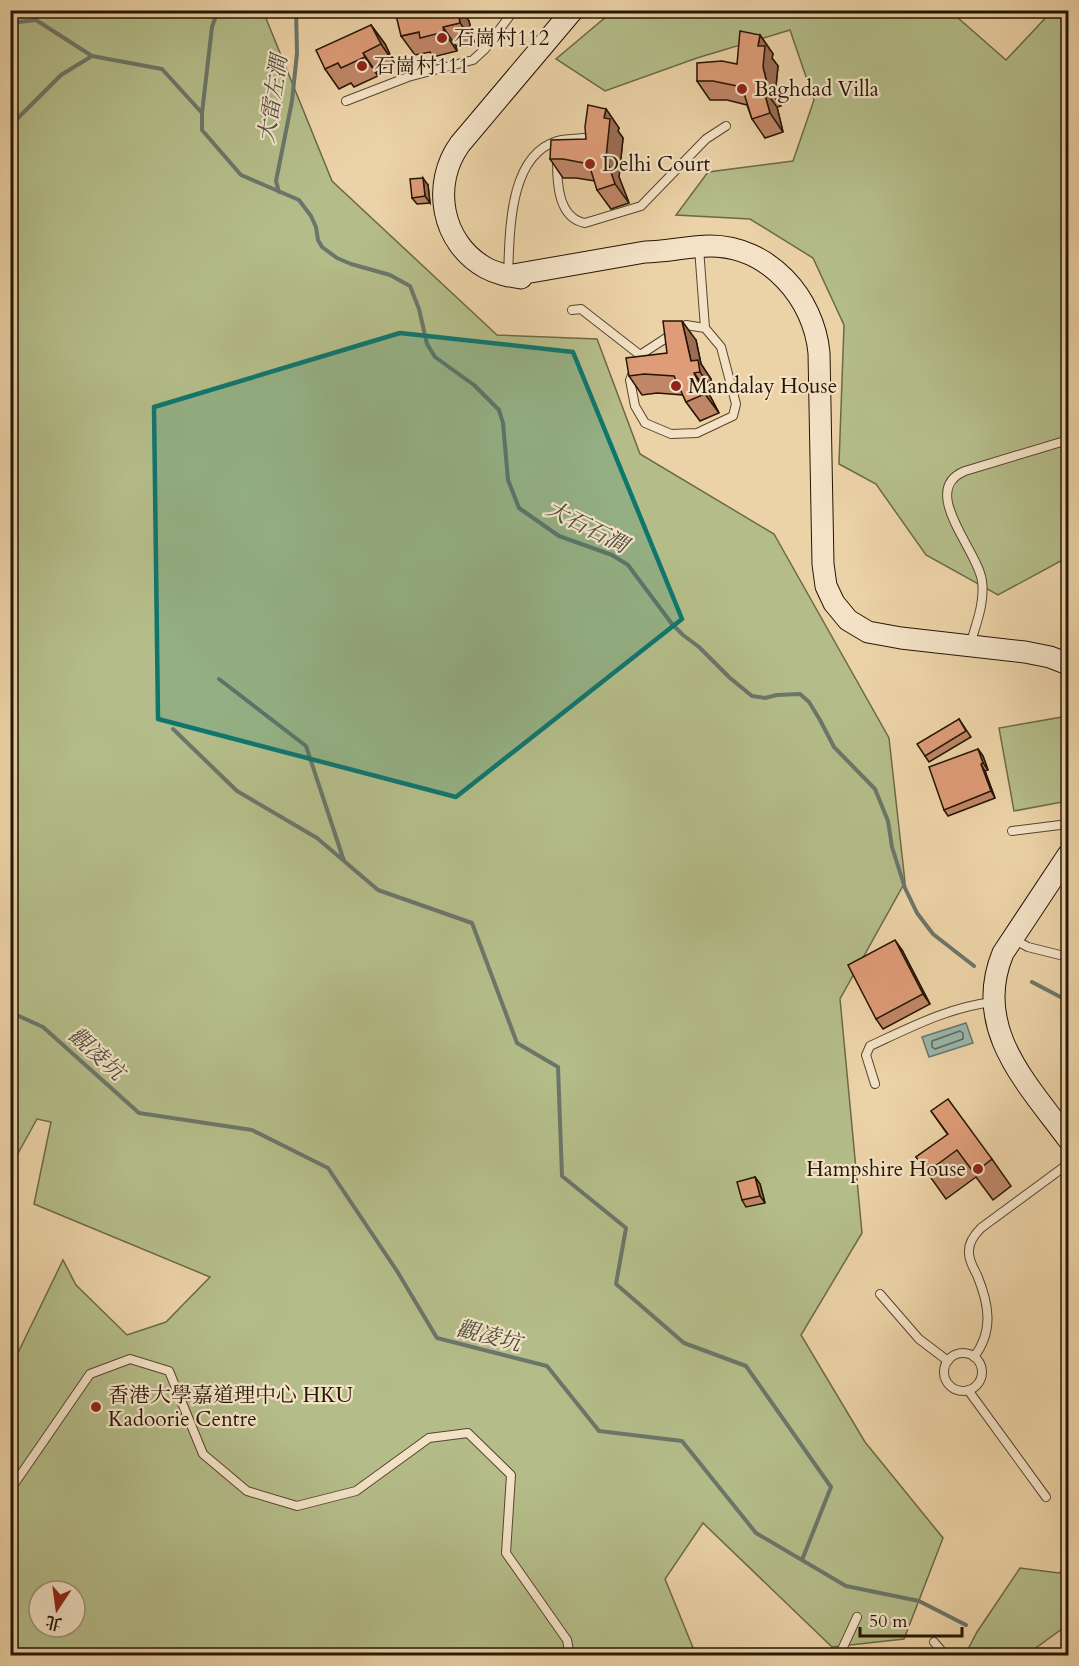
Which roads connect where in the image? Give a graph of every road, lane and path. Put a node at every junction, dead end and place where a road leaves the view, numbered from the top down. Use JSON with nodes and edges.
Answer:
{"nodes":[{"id":1,"x":514,"y":10,"type":"edge"},
{"id":2,"x":566,"y":13,"type":"edge"},
{"id":3,"x":346,"y":101,"type":"dead end"},
{"id":4,"x":726,"y":126,"type":"dead end"},
{"id":5,"x":595,"y":137,"type":"edge"},
{"id":6,"x":557,"y":141,"type":"junction"},
{"id":7,"x":699,"y":247,"type":"junction"},
{"id":8,"x":508,"y":276,"type":"junction"},
{"id":9,"x":572,"y":310,"type":"dead end"},
{"id":10,"x":705,"y":328,"type":"junction"},
{"id":11,"x":640,"y":355,"type":"junction"},
{"id":12,"x":1068,"y":440,"type":"edge"},
{"id":13,"x":969,"y":646,"type":"junction"},
{"id":14,"x":1068,"y":664,"type":"edge"},
{"id":15,"x":1068,"y":824,"type":"edge"},
{"id":16,"x":1012,"y":831,"type":"dead end"},
{"id":17,"x":1068,"y":855,"type":"edge"},
{"id":18,"x":1012,"y":939,"type":"junction"},
{"id":19,"x":1068,"y":957,"type":"edge"},
{"id":20,"x":993,"y":1002,"type":"junction"},
{"id":21,"x":875,"y":1084,"type":"dead end"},
{"id":22,"x":1068,"y":1139,"type":"edge"},
{"id":23,"x":1068,"y":1164,"type":"edge"},
{"id":24,"x":880,"y":1294,"type":"dead end"},
{"id":25,"x":974,"y":1357,"type":"junction"},
{"id":26,"x":948,"y":1361,"type":"junction"},
{"id":27,"x":968,"y":1390,"type":"junction"},
{"id":28,"x":10,"y":1490,"type":"edge"},
{"id":29,"x":1046,"y":1497,"type":"dead end"},
{"id":30,"x":857,"y":1617,"type":"dead end"},
{"id":31,"x":934,"y":1642,"type":"dead end"},
{"id":32,"x":570,"y":1656,"type":"edge"},
{"id":33,"x":839,"y":1656,"type":"edge"},
{"id":34,"x":946,"y":1656,"type":"edge"}],
"edges":[{"from":1,"to":3,"type":"lane"},
{"from":2,"to":8,"type":"main road"},
{"from":4,"to":6,"type":"lane"},
{"from":5,"to":6,"type":"lane"},
{"from":6,"to":8,"type":"lane"},
{"from":7,"to":8,"type":"main road"},
{"from":7,"to":10,"type":"lane"},
{"from":7,"to":13,"type":"main road"},
{"from":9,"to":11,"type":"lane"},
{"from":10,"to":11,"type":"lane"},
{"from":10,"to":11,"type":"lane"},
{"from":12,"to":13,"type":"lane"},
{"from":13,"to":14,"type":"main road"},
{"from":15,"to":16,"type":"lane"},
{"from":17,"to":18,"type":"main road"},
{"from":18,"to":19,"type":"lane"},
{"from":18,"to":20,"type":"main road"},
{"from":20,"to":21,"type":"lane"},
{"from":20,"to":22,"type":"main road"},
{"from":23,"to":25,"type":"lane"},
{"from":24,"to":26,"type":"lane"},
{"from":25,"to":26,"type":"lane"},
{"from":25,"to":27,"type":"lane"},
{"from":26,"to":27,"type":"lane"},
{"from":27,"to":29,"type":"lane"},
{"from":28,"to":32,"type":"lane"},
{"from":30,"to":33,"type":"lane"},
{"from":31,"to":34,"type":"lane"}]}
